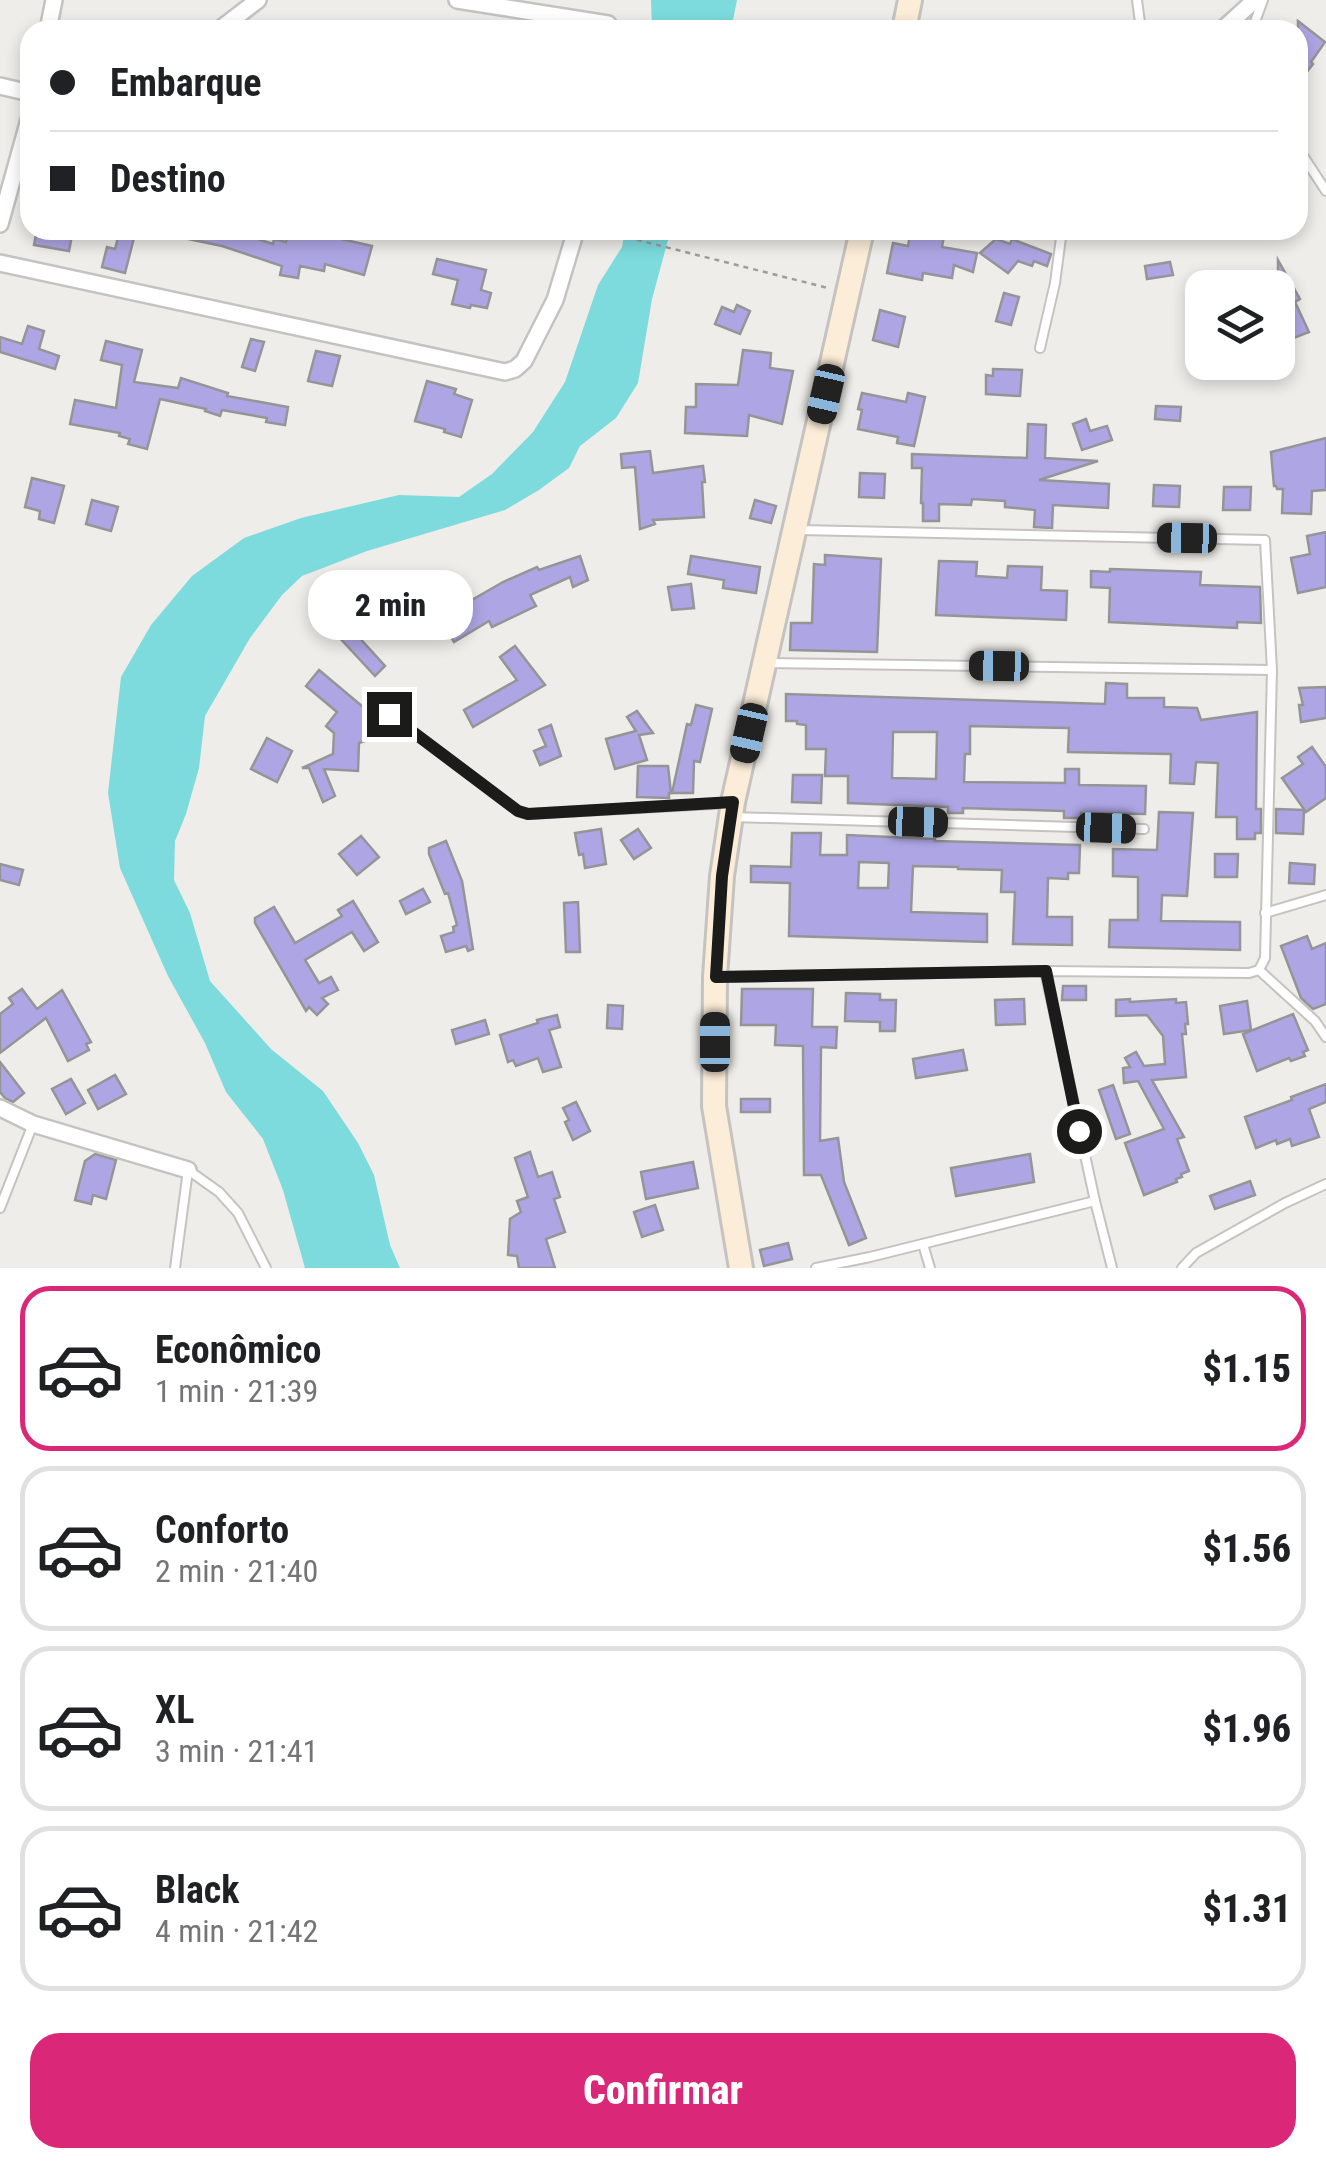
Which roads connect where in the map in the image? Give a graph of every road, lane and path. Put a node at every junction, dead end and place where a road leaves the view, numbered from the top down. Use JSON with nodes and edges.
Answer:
{"nodes":[{"id":1,"x":258,"y":0,"type":"edge"},
{"id":2,"x":457,"y":0,"type":"edge"},
{"id":3,"x":1255,"y":0,"type":"edge"},
{"id":4,"x":231,"y":20,"type":"edge"},
{"id":5,"x":583,"y":20,"type":"edge"},
{"id":6,"x":1233,"y":20,"type":"edge"},
{"id":7,"x":20,"y":152,"type":"edge"},
{"id":8,"x":1308,"y":164,"type":"edge"},
{"id":9,"x":1326,"y":192,"type":"edge"},
{"id":10,"x":0,"y":224,"type":"edge"},
{"id":11,"x":573,"y":240,"type":"edge"},
{"id":12,"x":638,"y":240,"type":"edge"},
{"id":13,"x":860,"y":240,"type":"edge"},
{"id":14,"x":1061,"y":240,"type":"edge"},
{"id":15,"x":0,"y":264,"type":"edge"},
{"id":16,"x":849,"y":293,"type":"junction"},
{"id":17,"x":1040,"y":348,"type":"dead end"},
{"id":18,"x":795,"y":530,"type":"junction"},
{"id":19,"x":764,"y":663,"type":"junction"},
{"id":20,"x":1272,"y":670,"type":"junction"},
{"id":21,"x":389,"y":714,"type":"dead end"},
{"id":22,"x":732,"y":810,"type":"junction"},
{"id":23,"x":1144,"y":829,"type":"dead end"},
{"id":24,"x":1326,"y":895,"type":"edge"},
{"id":25,"x":1265,"y":913,"type":"junction"},
{"id":26,"x":1259,"y":970,"type":"junction"},
{"id":27,"x":1046,"y":971,"type":"junction"},
{"id":28,"x":716,"y":977,"type":"junction"},
{"id":29,"x":1326,"y":1037,"type":"edge"},
{"id":30,"x":0,"y":1108,"type":"edge"},
{"id":31,"x":33,"y":1124,"type":"junction"},
{"id":32,"x":188,"y":1170,"type":"junction"},
{"id":33,"x":1326,"y":1184,"type":"edge"},
{"id":34,"x":1095,"y":1202,"type":"junction"},
{"id":35,"x":0,"y":1208,"type":"edge"},
{"id":36,"x":923,"y":1244,"type":"junction"},
{"id":37,"x":175,"y":1268,"type":"edge"},
{"id":38,"x":266,"y":1268,"type":"edge"},
{"id":39,"x":741,"y":1268,"type":"edge"},
{"id":40,"x":816,"y":1268,"type":"edge"},
{"id":41,"x":930,"y":1268,"type":"edge"},
{"id":42,"x":1112,"y":1268,"type":"edge"},
{"id":43,"x":1182,"y":1268,"type":"edge"}],
"edges":[{"from":1,"to":4,"type":"street"},
{"from":2,"to":5,"type":"street"},
{"from":3,"to":6,"type":"street"},
{"from":7,"to":10,"type":"street"},
{"from":8,"to":9,"type":"lane"},
{"from":11,"to":15,"type":"street"},
{"from":12,"to":16,"type":"path"},
{"from":13,"to":16,"type":"main road"},
{"from":14,"to":17,"type":"lane"},
{"from":16,"to":18,"type":"main road"},
{"from":18,"to":19,"type":"main road"},
{"from":18,"to":20,"type":"lane"},
{"from":19,"to":20,"type":"lane"},
{"from":19,"to":22,"type":"main road"},
{"from":20,"to":25,"type":"lane"},
{"from":21,"to":22,"type":"lane"},
{"from":22,"to":23,"type":"lane"},
{"from":22,"to":28,"type":"main road"},
{"from":24,"to":25,"type":"lane"},
{"from":25,"to":26,"type":"lane"},
{"from":26,"to":27,"type":"lane"},
{"from":26,"to":29,"type":"lane"},
{"from":27,"to":28,"type":"lane"},
{"from":27,"to":34,"type":"lane"},
{"from":28,"to":39,"type":"main road"},
{"from":30,"to":31,"type":"street"},
{"from":31,"to":32,"type":"street"},
{"from":31,"to":35,"type":"lane"},
{"from":32,"to":37,"type":"lane"},
{"from":32,"to":38,"type":"lane"},
{"from":33,"to":43,"type":"lane"},
{"from":34,"to":36,"type":"lane"},
{"from":34,"to":42,"type":"lane"},
{"from":36,"to":40,"type":"lane"},
{"from":36,"to":41,"type":"lane"}]}
